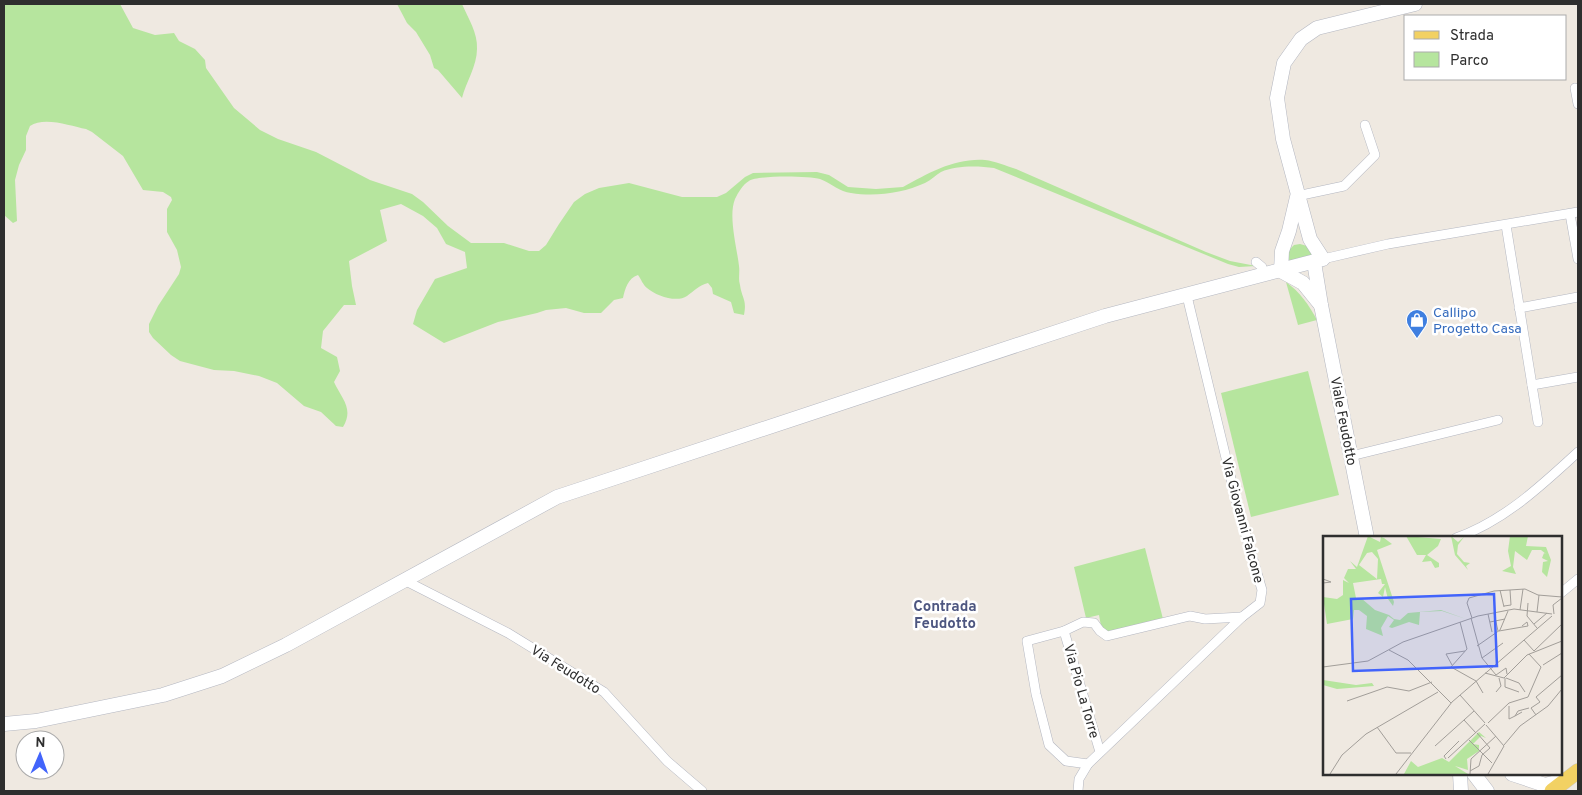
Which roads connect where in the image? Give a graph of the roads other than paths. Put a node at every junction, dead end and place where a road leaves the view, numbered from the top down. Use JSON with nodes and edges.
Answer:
{"nodes":[{"id":1,"x":1415,"y":4,"type":"edge"},
{"id":2,"x":1574,"y":88,"type":"dead end"},
{"id":3,"x":1578,"y":104,"type":"edge"},
{"id":4,"x":1365,"y":125,"type":"dead end"},
{"id":5,"x":1298,"y":196,"type":"junction"},
{"id":6,"x":1574,"y":213,"type":"edge"},
{"id":7,"x":1506,"y":225,"type":"junction"},
{"id":8,"x":1310,"y":239,"type":"junction"},
{"id":9,"x":1284,"y":245,"type":"junction"},
{"id":10,"x":1578,"y":259,"type":"edge"},
{"id":11,"x":1256,"y":262,"type":"dead end"},
{"id":12,"x":1313,"y":262,"type":"junction"},
{"id":13,"x":1281,"y":270,"type":"junction"},
{"id":14,"x":1264,"y":275,"type":"junction"},
{"id":15,"x":1187,"y":296,"type":"junction"},
{"id":16,"x":1578,"y":297,"type":"edge"},
{"id":17,"x":1320,"y":300,"type":"junction"},
{"id":18,"x":1519,"y":308,"type":"junction"},
{"id":19,"x":1578,"y":376,"type":"edge"},
{"id":20,"x":1532,"y":385,"type":"junction"},
{"id":21,"x":1498,"y":420,"type":"dead end"},
{"id":22,"x":1538,"y":422,"type":"dead end"},
{"id":23,"x":1578,"y":452,"type":"edge"},
{"id":24,"x":1351,"y":456,"type":"junction"},
{"id":25,"x":1367,"y":536,"type":"edge"},
{"id":26,"x":1460,"y":536,"type":"edge"},
{"id":27,"x":404,"y":580,"type":"junction"},
{"id":28,"x":1578,"y":580,"type":"edge"},
{"id":29,"x":1562,"y":592,"type":"edge"},
{"id":30,"x":1242,"y":617,"type":"junction"},
{"id":31,"x":1064,"y":631,"type":"junction"},
{"id":32,"x":4,"y":724,"type":"edge"},
{"id":33,"x":1100,"y":752,"type":"junction"},
{"id":34,"x":1088,"y":764,"type":"junction"},
{"id":35,"x":1460,"y":775,"type":"edge"},
{"id":36,"x":1475,"y":775,"type":"edge"},
{"id":37,"x":1515,"y":775,"type":"edge"},
{"id":38,"x":1569,"y":780,"type":"edge"},
{"id":39,"x":702,"y":791,"type":"edge"},
{"id":40,"x":1078,"y":791,"type":"edge"},
{"id":41,"x":1461,"y":791,"type":"edge"},
{"id":42,"x":1487,"y":791,"type":"edge"},
{"id":43,"x":1552,"y":791,"type":"edge"}],
"edges":[{"from":1,"to":5,"type":"street"},
{"from":2,"to":3,"type":"street"},
{"from":4,"to":5,"type":"street"},
{"from":5,"to":8,"type":"street"},
{"from":5,"to":9,"type":"street"},
{"from":6,"to":7,"type":"street"},
{"from":6,"to":10,"type":"street"},
{"from":7,"to":12,"type":"street"},
{"from":7,"to":18,"type":"street"},
{"from":8,"to":9,"type":"street"},
{"from":8,"to":12,"type":"street"},
{"from":9,"to":13,"type":"street"},
{"from":11,"to":14,"type":"street"},
{"from":12,"to":13,"type":"street"},
{"from":12,"to":17,"type":"street","name":"Viale Feudotto"},
{"from":13,"to":14,"type":"street"},
{"from":13,"to":17,"type":"street"},
{"from":14,"to":15,"type":"street"},
{"from":15,"to":27,"type":"street"},
{"from":15,"to":30,"type":"street","name":"Via Giovanni Falcone"},
{"from":16,"to":18,"type":"street"},
{"from":17,"to":24,"type":"street","name":"Viale Feudotto"},
{"from":18,"to":20,"type":"street"},
{"from":19,"to":20,"type":"street"},
{"from":20,"to":22,"type":"street"},
{"from":21,"to":24,"type":"street"},
{"from":23,"to":26,"type":"street"},
{"from":24,"to":25,"type":"street","name":"Viale Feudotto"},
{"from":27,"to":32,"type":"street"},
{"from":27,"to":39,"type":"street","name":"Via Feudotto"},
{"from":28,"to":29,"type":"street"},
{"from":30,"to":31,"type":"street"},
{"from":30,"to":33,"type":"street","name":"Via Giovanni Falcone"},
{"from":31,"to":33,"type":"street","name":"Via Pio La Torre"},
{"from":31,"to":34,"type":"street"},
{"from":33,"to":34,"type":"street","name":"Via Giovanni Falcone"},
{"from":34,"to":40,"type":"street","name":"Via Giovanni Falcone"},
{"from":35,"to":41,"type":"street"},
{"from":36,"to":42,"type":"street"},
{"from":37,"to":38,"type":"street"},
{"from":38,"to":43,"type":"main road"}]}
